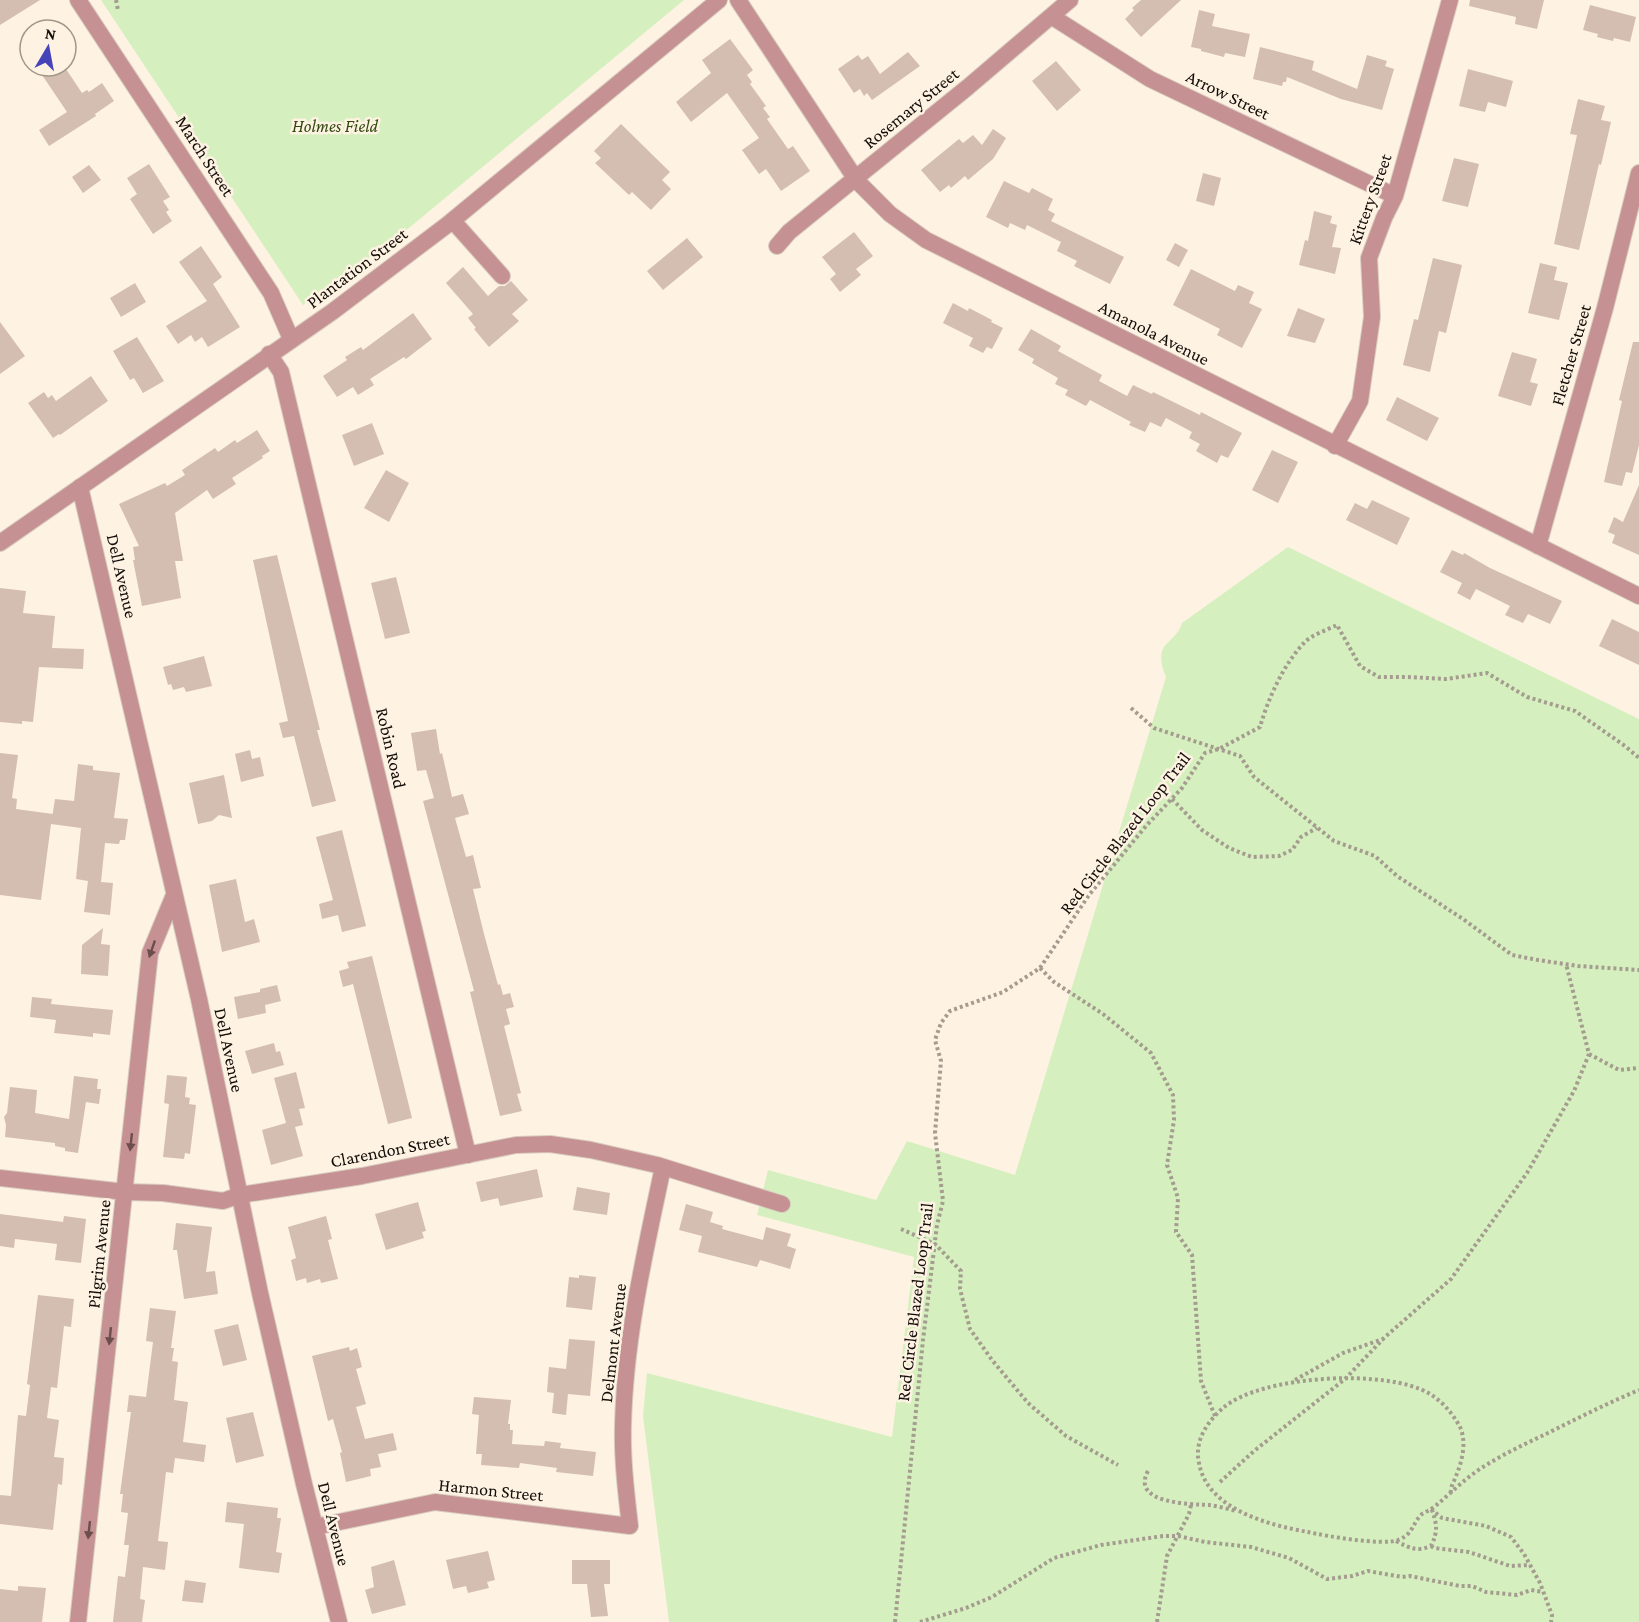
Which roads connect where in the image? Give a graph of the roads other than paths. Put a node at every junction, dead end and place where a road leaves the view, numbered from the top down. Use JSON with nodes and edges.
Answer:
{"nodes":[{"id":1,"x":78,"y":0,"type":"edge"},
{"id":2,"x":719,"y":0,"type":"edge"},
{"id":3,"x":738,"y":0,"type":"edge"},
{"id":4,"x":1070,"y":0,"type":"edge"},
{"id":5,"x":1450,"y":0,"type":"edge"},
{"id":6,"x":1051,"y":16,"type":"junction"},
{"id":7,"x":1639,"y":173,"type":"edge"},
{"id":8,"x":856,"y":178,"type":"junction"},
{"id":9,"x":1395,"y":196,"type":"junction"},
{"id":10,"x":453,"y":220,"type":"junction"},
{"id":11,"x":777,"y":246,"type":"dead end"},
{"id":12,"x":502,"y":276,"type":"dead end"},
{"id":13,"x":291,"y":339,"type":"junction"},
{"id":14,"x":269,"y":354,"type":"junction"},
{"id":15,"x":1335,"y":446,"type":"junction"},
{"id":16,"x":80,"y":487,"type":"junction"},
{"id":17,"x":0,"y":543,"type":"edge"},
{"id":18,"x":1538,"y":546,"type":"junction"},
{"id":19,"x":1639,"y":596,"type":"edge"},
{"id":20,"x":175,"y":895,"type":"junction"},
{"id":21,"x":468,"y":1155,"type":"junction"},
{"id":22,"x":663,"y":1167,"type":"junction"},
{"id":23,"x":0,"y":1178,"type":"edge"},
{"id":24,"x":125,"y":1192,"type":"junction"},
{"id":25,"x":240,"y":1196,"type":"junction"},
{"id":26,"x":782,"y":1204,"type":"dead end"},
{"id":27,"x":630,"y":1526,"type":"joint"},
{"id":28,"x":315,"y":1527,"type":"junction"},
{"id":29,"x":78,"y":1622,"type":"edge"},
{"id":30,"x":339,"y":1622,"type":"edge"}],
"edges":[{"from":1,"to":13,"type":"street","name":"March Street"},
{"from":2,"to":10,"type":"street","name":"Plantation Street"},
{"from":3,"to":8,"type":"street","name":"Amanola Avenue"},
{"from":4,"to":6,"type":"street","name":"Rosemary Street"},
{"from":5,"to":9,"type":"street","name":"Kittery Street"},
{"from":6,"to":8,"type":"street","name":"Rosemary Street"},
{"from":6,"to":9,"type":"street","name":"Arrow Street"},
{"from":7,"to":18,"type":"street","name":"Fletcher Street"},
{"from":8,"to":11,"type":"street","name":"Rosemary Street"},
{"from":8,"to":15,"type":"street","name":"Amanola Avenue"},
{"from":9,"to":15,"type":"street","name":"Kittery Street"},
{"from":10,"to":12,"type":"street"},
{"from":10,"to":13,"type":"street","name":"Plantation Street"},
{"from":13,"to":14,"type":"street","name":"Plantation Street"},
{"from":14,"to":16,"type":"street","name":"Plantation Street"},
{"from":14,"to":21,"type":"street","name":"Robin Road"},
{"from":15,"to":18,"type":"street","name":"Amanola Avenue"},
{"from":16,"to":17,"type":"street","name":"Plantation Street"},
{"from":16,"to":20,"type":"street","name":"Dell Avenue"},
{"from":18,"to":19,"type":"street","name":"Amanola Avenue"},
{"from":20,"to":24,"type":"street","name":"Pilgrim Avenue","one_way":true},
{"from":20,"to":25,"type":"street","name":"Dell Avenue"},
{"from":21,"to":22,"type":"street","name":"Clarendon Street"},
{"from":21,"to":25,"type":"street","name":"Clarendon Street"},
{"from":22,"to":26,"type":"street","name":"Clarendon Street"},
{"from":22,"to":27,"type":"street","name":"Delmont Avenue"},
{"from":23,"to":24,"type":"street","name":"Clarendon Street"},
{"from":24,"to":25,"type":"street","name":"Clarendon Street"},
{"from":24,"to":29,"type":"street","name":"Pilgrim Avenue","one_way":true},
{"from":25,"to":28,"type":"street","name":"Dell Avenue"},
{"from":27,"to":28,"type":"street","name":"Harmon Street"},
{"from":28,"to":30,"type":"street","name":"Dell Avenue"}]}
